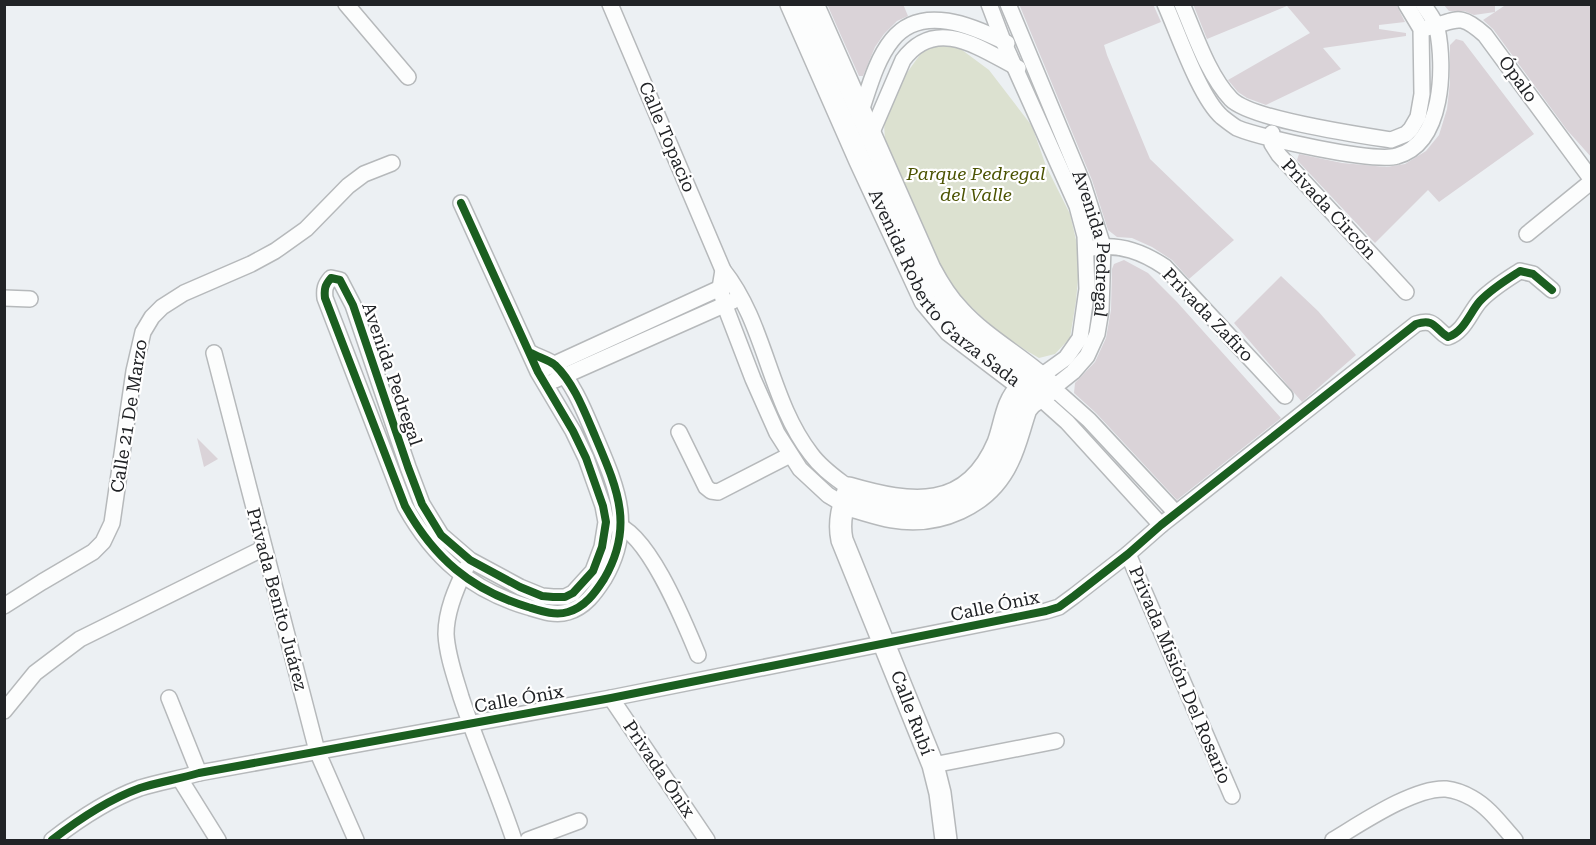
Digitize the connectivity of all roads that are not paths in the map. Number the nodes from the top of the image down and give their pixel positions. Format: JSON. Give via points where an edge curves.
{"nodes":[{"id":1,"x":346,"y":4,"type":"edge"},
{"id":2,"x":610,"y":4,"type":"edge"},
{"id":3,"x":791,"y":4,"type":"edge"},
{"id":4,"x":813,"y":4,"type":"edge"},
{"id":5,"x":989,"y":4,"type":"edge"},
{"id":6,"x":1008,"y":4,"type":"edge"},
{"id":7,"x":1165,"y":4,"type":"edge"},
{"id":8,"x":1182,"y":4,"type":"edge"},
{"id":9,"x":1406,"y":4,"type":"edge"},
{"id":10,"x":1423,"y":4,"type":"edge"},
{"id":11,"x":1429,"y":27,"type":"junction"},
{"id":12,"x":1003,"y":40,"type":"junction"},
{"id":13,"x":1029,"y":54,"type":"junction"},
{"id":14,"x":1016,"y":67,"type":"junction"},
{"id":15,"x":408,"y":77,"type":"dead end"},
{"id":16,"x":1040,"y":80,"type":"junction"},
{"id":17,"x":861,"y":112,"type":"junction"},
{"id":18,"x":1273,"y":118,"type":"junction"},
{"id":19,"x":860,"y":138,"type":"junction"},
{"id":20,"x":1271,"y":139,"type":"junction"},
{"id":21,"x":392,"y":163,"type":"dead end"},
{"id":22,"x":1592,"y":181,"type":"edge"},
{"id":23,"x":461,"y":203,"type":"dead end"},
{"id":24,"x":1527,"y":234,"type":"dead end"},
{"id":25,"x":1095,"y":248,"type":"junction"},
{"id":26,"x":726,"y":285,"type":"junction"},
{"id":27,"x":1552,"y":290,"type":"dead end"},
{"id":28,"x":1406,"y":292,"type":"dead end"},
{"id":29,"x":742,"y":297,"type":"junction"},
{"id":30,"x":4,"y":298,"type":"edge"},
{"id":31,"x":30,"y":299,"type":"dead end"},
{"id":32,"x":725,"y":306,"type":"junction"},
{"id":33,"x":214,"y":353,"type":"dead end"},
{"id":34,"x":531,"y":353,"type":"junction"},
{"id":35,"x":554,"y":364,"type":"junction"},
{"id":36,"x":564,"y":376,"type":"junction"},
{"id":37,"x":542,"y":378,"type":"junction"},
{"id":38,"x":1039,"y":387,"type":"junction"},
{"id":39,"x":1285,"y":396,"type":"dead end"},
{"id":40,"x":679,"y":432,"type":"dead end"},
{"id":41,"x":790,"y":455,"type":"junction"},
{"id":42,"x":846,"y":496,"type":"junction"},
{"id":43,"x":1176,"y":513,"type":"junction"},
{"id":44,"x":606,"y":522,"type":"junction"},
{"id":45,"x":622,"y":525,"type":"junction"},
{"id":46,"x":1161,"y":525,"type":"junction"},
{"id":47,"x":264,"y":548,"type":"junction"},
{"id":48,"x":1128,"y":554,"type":"junction"},
{"id":49,"x":470,"y":560,"type":"junction"},
{"id":50,"x":462,"y":575,"type":"junction"},
{"id":51,"x":4,"y":606,"type":"edge"},
{"id":52,"x":885,"y":643,"type":"junction"},
{"id":53,"x":698,"y":655,"type":"dead end"},
{"id":54,"x":611,"y":698,"type":"junction"},
{"id":55,"x":169,"y":699,"type":"dead end"},
{"id":56,"x":4,"y":711,"type":"edge"},
{"id":57,"x":470,"y":723,"type":"junction"},
{"id":58,"x":1056,"y":741,"type":"dead end"},
{"id":59,"x":317,"y":751,"type":"junction"},
{"id":60,"x":933,"y":765,"type":"junction"},
{"id":61,"x":199,"y":773,"type":"junction"},
{"id":62,"x":180,"y":779,"type":"junction"},
{"id":63,"x":1232,"y":796,"type":"dead end"},
{"id":64,"x":579,"y":821,"type":"dead end"},
{"id":65,"x":52,"y":840,"type":"edge"},
{"id":66,"x":218,"y":840,"type":"edge"},
{"id":67,"x":356,"y":840,"type":"edge"},
{"id":68,"x":514,"y":840,"type":"edge"},
{"id":69,"x":528,"y":840,"type":"edge"},
{"id":70,"x":707,"y":840,"type":"edge"},
{"id":71,"x":946,"y":840,"type":"edge"},
{"id":72,"x":1333,"y":840,"type":"edge"},
{"id":73,"x":1515,"y":840,"type":"edge"}],
"edges":[{"from":1,"to":15,"type":"street"},
{"from":2,"to":26,"type":"street","name":"Calle Topacio"},
{"from":3,"to":19,"type":"street","name":"Avenida Roberto Garza Sada"},
{"from":4,"to":17,"type":"street","name":"Avenida Roberto Garza Sada"},
{"from":5,"to":12,"type":"street","name":"Avenida Pedregal"},
{"from":6,"to":13,"type":"street","name":"Avenida Pedregal"},
{"from":7,"to":20,"type":"street","via":[[1204,92],[1217,112],[1237,128]]},
{"from":8,"to":18,"type":"street","via":[[1206,58],[1231,100]]},
{"from":9,"to":11,"type":"street"},
{"from":10,"to":11,"type":"street"},
{"from":11,"to":18,"type":"street","via":[[1418,117],[1406,134],[1390,140]]},
{"from":11,"to":20,"type":"street","via":[[1439,84],[1436,106],[1428,132],[1409,151],[1396,157],[1372,157]]},
{"from":11,"to":22,"type":"street","name":"Ópalo","via":[[1465,20],[1485,35]]},
{"from":12,"to":13,"type":"street"},
{"from":12,"to":14,"type":"street","name":"Avenida Pedregal"},
{"from":12,"to":17,"type":"street","via":[[945,20],[909,25],[891,41],[880,60]]},
{"from":13,"to":16,"type":"street","name":"Avenida Pedregal"},
{"from":14,"to":16,"type":"street"},
{"from":14,"to":19,"type":"street","via":[[954,38],[915,46],[903,60]]},
{"from":14,"to":25,"type":"street","name":"Avenida Pedregal"},
{"from":16,"to":25,"type":"street","name":"Avenida Pedregal","via":[[1092,206]]},
{"from":17,"to":19,"type":"street","name":"Avenida Roberto Garza Sada"},
{"from":18,"to":20,"type":"street","name":"Privada Circón"},
{"from":19,"to":38,"type":"street","name":"Avenida Roberto Garza Sada","via":[[941,290]]},
{"from":19,"to":38,"type":"street","name":"Avenida Roberto Garza Sada","via":[[860,161],[925,302],[950,331]]},
{"from":20,"to":28,"type":"street","name":"Privada Circón","via":[[1279,155]]},
{"from":21,"to":51,"type":"street","name":"Calle 21 De Marzo","via":[[364,174],[348,186],[306,229],[275,251],[184,293],[152,317],[143,332],[134,371],[109,532],[93,552]]},
{"from":22,"to":24,"type":"street"},
{"from":23,"to":34,"type":"street","name":"Avenida Pedregal"},
{"from":25,"to":38,"type":"street","name":"Avenida Pedregal","via":[[1101,310],[1097,334],[1087,356],[1073,372]]},
{"from":25,"to":39,"type":"street","name":"Privada Zafiro","via":[[1134,250],[1165,267]]},
{"from":26,"to":29,"type":"street","name":"Avenida Pedregal"},
{"from":26,"to":32,"type":"street","name":"Avenida Pedregal"},
{"from":26,"to":35,"type":"street"},
{"from":27,"to":43,"type":"street","name":"Calle Ónix","via":[[1533,274],[1520,271],[1480,301],[1453,336],[1448,337],[1425,321],[1416,324]]},
{"from":29,"to":32,"type":"street"},
{"from":29,"to":42,"type":"street","name":"Avenida Pedregal","via":[[796,431]]},
{"from":30,"to":31,"type":"street"},
{"from":32,"to":36,"type":"street"},
{"from":32,"to":41,"type":"street","name":"Avenida Pedregal","via":[[753,379]]},
{"from":33,"to":47,"type":"street","name":"Privada Benito Juárez"},
{"from":34,"to":35,"type":"street","name":"Avenida Pedregal"},
{"from":34,"to":37,"type":"street","name":"Avenida Pedregal"},
{"from":35,"to":36,"type":"street","name":"Avenida Pedregal"},
{"from":35,"to":37,"type":"street"},
{"from":36,"to":37,"type":"street"},
{"from":36,"to":45,"type":"street","name":"Avenida Pedregal","via":[[612,480]]},
{"from":37,"to":44,"type":"street","name":"Avenida Pedregal","via":[[586,458]]},
{"from":38,"to":42,"type":"street","name":"Avenida Pedregal","via":[[1026,409],[1002,471],[968,505],[939,516],[913,519],[875,513]]},
{"from":38,"to":43,"type":"street","name":"Avenida Roberto Garza Sada","via":[[1089,420]]},
{"from":38,"to":46,"type":"street","name":"Avenida Roberto Garza Sada"},
{"from":40,"to":41,"type":"street","via":[[711,491],[718,492]]},
{"from":41,"to":42,"type":"street","name":"Avenida Pedregal","via":[[828,495]]},
{"from":42,"to":52,"type":"street","name":"Calle Rubí","via":[[839,528],[842,540]]},
{"from":43,"to":46,"type":"street","name":"Calle Ónix"},
{"from":44,"to":45,"type":"street"},
{"from":44,"to":49,"type":"street","name":"Avenida Pedregal","via":[[593,571],[565,597],[542,596]]},
{"from":45,"to":50,"type":"street","name":"Avenida Pedregal","via":[[615,554],[598,589],[584,604],[567,613],[553,614],[521,605]]},
{"from":45,"to":53,"type":"street","via":[[664,580]]},
{"from":46,"to":48,"type":"street","name":"Calle Ónix"},
{"from":47,"to":56,"type":"street","via":[[80,639],[35,672]]},
{"from":47,"to":59,"type":"street","name":"Privada Benito Juárez"},
{"from":48,"to":52,"type":"street","name":"Calle Ónix","via":[[1059,607]]},
{"from":48,"to":63,"type":"street","name":"Privada Misión Del Rosario"},
{"from":49,"to":50,"type":"street"},
{"from":49,"to":50,"type":"street","name":"Avenida Pedregal","via":[[441,534],[422,504],[353,305],[343,283],[331,278],[325,286],[326,298],[405,506],[435,550]]},
{"from":50,"to":57,"type":"street","via":[[450,606],[446,634]]},
{"from":52,"to":54,"type":"street","name":"Calle Ónix"},
{"from":52,"to":60,"type":"street","name":"Calle Rubí"},
{"from":54,"to":57,"type":"street","name":"Calle Ónix"},
{"from":54,"to":70,"type":"street","name":"Privada Ónix"},
{"from":55,"to":61,"type":"street"},
{"from":57,"to":59,"type":"street","name":"Calle Ónix"},
{"from":57,"to":68,"type":"street"},
{"from":58,"to":60,"type":"street"},
{"from":59,"to":61,"type":"street","name":"Calle Ónix"},
{"from":59,"to":67,"type":"street","name":"Privada Benito Juárez"},
{"from":60,"to":71,"type":"street","name":"Calle Rubí"},
{"from":61,"to":62,"type":"street","name":"Calle Ónix"},
{"from":62,"to":65,"type":"street","name":"Calle Ónix","via":[[115,798]]},
{"from":62,"to":66,"type":"street"},
{"from":64,"to":69,"type":"street"},
{"from":72,"to":73,"type":"street","via":[[1388,808],[1424,793],[1446,789],[1472,798]]}]}
